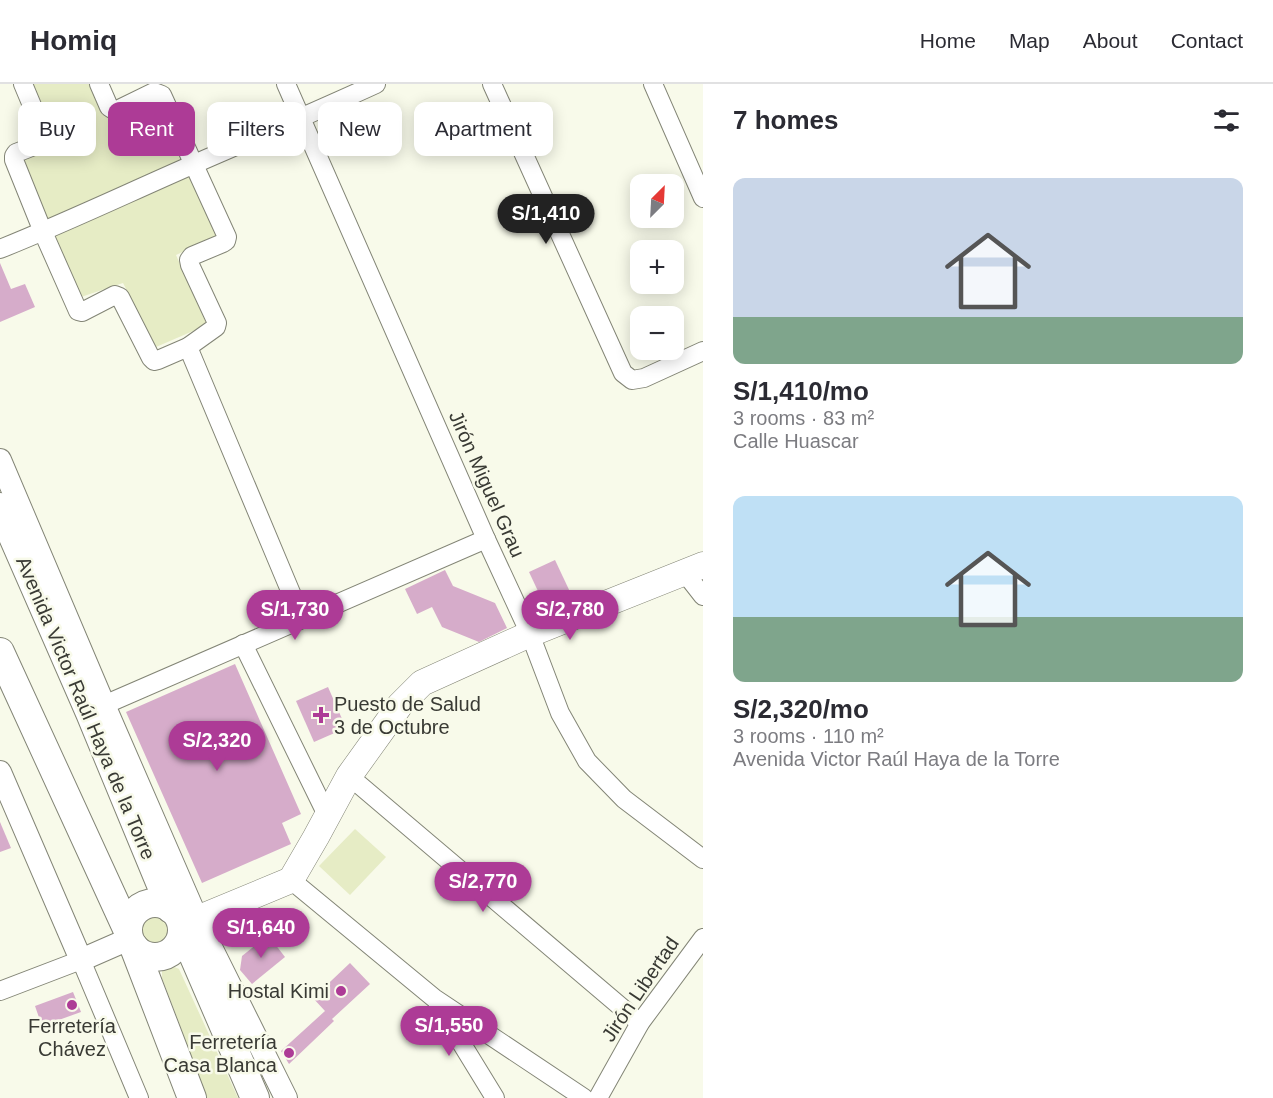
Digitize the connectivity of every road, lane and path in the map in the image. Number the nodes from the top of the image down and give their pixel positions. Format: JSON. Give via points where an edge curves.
{"nodes":[{"id":1,"x":23,"y":84,"type":"edge"},
{"id":2,"x":99,"y":84,"type":"edge"},
{"id":3,"x":286,"y":84,"type":"edge"},
{"id":4,"x":376,"y":84,"type":"edge"},
{"id":5,"x":492,"y":84,"type":"edge"},
{"id":6,"x":653,"y":84,"type":"edge"},
{"id":7,"x":294,"y":102,"type":"edge"},
{"id":8,"x":306,"y":116,"type":"edge"},
{"id":9,"x":306,"y":129,"type":"edge"},
{"id":10,"x":212,"y":156,"type":"edge"},
{"id":11,"x":193,"y":164,"type":"junction"},
{"id":12,"x":703,"y":198,"type":"edge"},
{"id":13,"x":43,"y":232,"type":"junction"},
{"id":14,"x":0,"y":249,"type":"edge"},
{"id":15,"x":188,"y":347,"type":"junction"},
{"id":16,"x":703,"y":351,"type":"edge"},
{"id":17,"x":0,"y":460,"type":"edge"},
{"id":18,"x":0,"y":507,"type":"edge"},
{"id":19,"x":486,"y":539,"type":"junction"},
{"id":20,"x":694,"y":569,"type":"edge"},
{"id":21,"x":703,"y":596,"type":"edge"},
{"id":22,"x":302,"y":619,"type":"junction"},
{"id":23,"x":530,"y":634,"type":"junction"},
{"id":24,"x":243,"y":644,"type":"junction"},
{"id":25,"x":0,"y":654,"type":"edge"},
{"id":26,"x":97,"y":709,"type":"junction"},
{"id":27,"x":0,"y":772,"type":"edge"},
{"id":28,"x":349,"y":776,"type":"junction"},
{"id":29,"x":327,"y":815,"type":"junction"},
{"id":30,"x":703,"y":859,"type":"edge"},
{"id":31,"x":291,"y":880,"type":"junction"},
{"id":32,"x":183,"y":919,"type":"junction"},
{"id":33,"x":703,"y":938,"type":"edge"},
{"id":34,"x":131,"y":939,"type":"junction"},
{"id":35,"x":81,"y":960,"type":"junction"},
{"id":36,"x":0,"y":991,"type":"edge"},
{"id":37,"x":434,"y":998,"type":"junction"},
{"id":38,"x":640,"y":1023,"type":"junction"},
{"id":39,"x":139,"y":1098,"type":"edge"},
{"id":40,"x":192,"y":1098,"type":"edge"},
{"id":41,"x":255,"y":1098,"type":"edge"},
{"id":42,"x":286,"y":1098,"type":"edge"},
{"id":43,"x":495,"y":1098,"type":"edge"},
{"id":44,"x":584,"y":1098,"type":"edge"},
{"id":45,"x":598,"y":1098,"type":"edge"}],
"edges":[{"from":1,"to":13,"type":"street","via":[[46,139],[15,153],[14,160]]},
{"from":2,"to":11,"type":"street","via":[[112,110],[154,92],[162,95]]},
{"from":3,"to":7,"type":"street","name":"Jirón Miguel Grau"},
{"from":4,"to":8,"type":"street"},
{"from":5,"to":16,"type":"street","via":[[623,373],[632,380],[644,378]]},
{"from":6,"to":12,"type":"street"},
{"from":9,"to":19,"type":"street","name":"Jirón Miguel Grau"},
{"from":10,"to":11,"type":"street"},
{"from":11,"to":13,"type":"street"},
{"from":11,"to":15,"type":"street","via":[[227,237],[223,243],[189,260],[217,323]]},
{"from":13,"to":14,"type":"street"},
{"from":13,"to":15,"type":"street","via":[[78,311],[116,295],[154,361]]},
{"from":15,"to":22,"type":"street"},
{"from":17,"to":26,"type":"street"},
{"from":18,"to":26,"type":"main road","name":"Avenida Victor Raúl Haya de la Torre"},
{"from":19,"to":22,"type":"street"},
{"from":19,"to":23,"type":"street","name":"Jirón Miguel Grau"},
{"from":20,"to":21,"type":"street"},
{"from":20,"to":23,"type":"main road"},
{"from":22,"to":24,"type":"street"},
{"from":23,"to":28,"type":"main road","via":[[422,683],[400,705]]},
{"from":23,"to":30,"type":"street","name":"Jirón Miguel Grau","via":[[560,713],[587,761],[624,799]]},
{"from":24,"to":26,"type":"street"},
{"from":24,"to":29,"type":"street"},
{"from":25,"to":34,"type":"main road"},
{"from":26,"to":32,"type":"main road","name":"Avenida Victor Raúl Haya de la Torre"},
{"from":27,"to":35,"type":"street"},
{"from":28,"to":29,"type":"main road"},
{"from":28,"to":38,"type":"street"},
{"from":29,"to":31,"type":"main road"},
{"from":31,"to":32,"type":"main road"},
{"from":31,"to":37,"type":"street"},
{"from":32,"to":34,"type":"main road","via":[[164,905],[147,905],[129,922]]},
{"from":32,"to":34,"type":"main road","via":[[181,939],[170,954],[141,954]]},
{"from":32,"to":41,"type":"main road","name":"Avenida Victor Raúl Haya de la Torre"},
{"from":32,"to":42,"type":"street"},
{"from":33,"to":38,"type":"street","name":"Jirón Libertad"},
{"from":34,"to":35,"type":"street"},
{"from":34,"to":40,"type":"main road"},
{"from":35,"to":36,"type":"street"},
{"from":35,"to":39,"type":"street"},
{"from":37,"to":43,"type":"street"},
{"from":37,"to":44,"type":"street"},
{"from":38,"to":45,"type":"street","name":"Jirón Libertad"}]}
